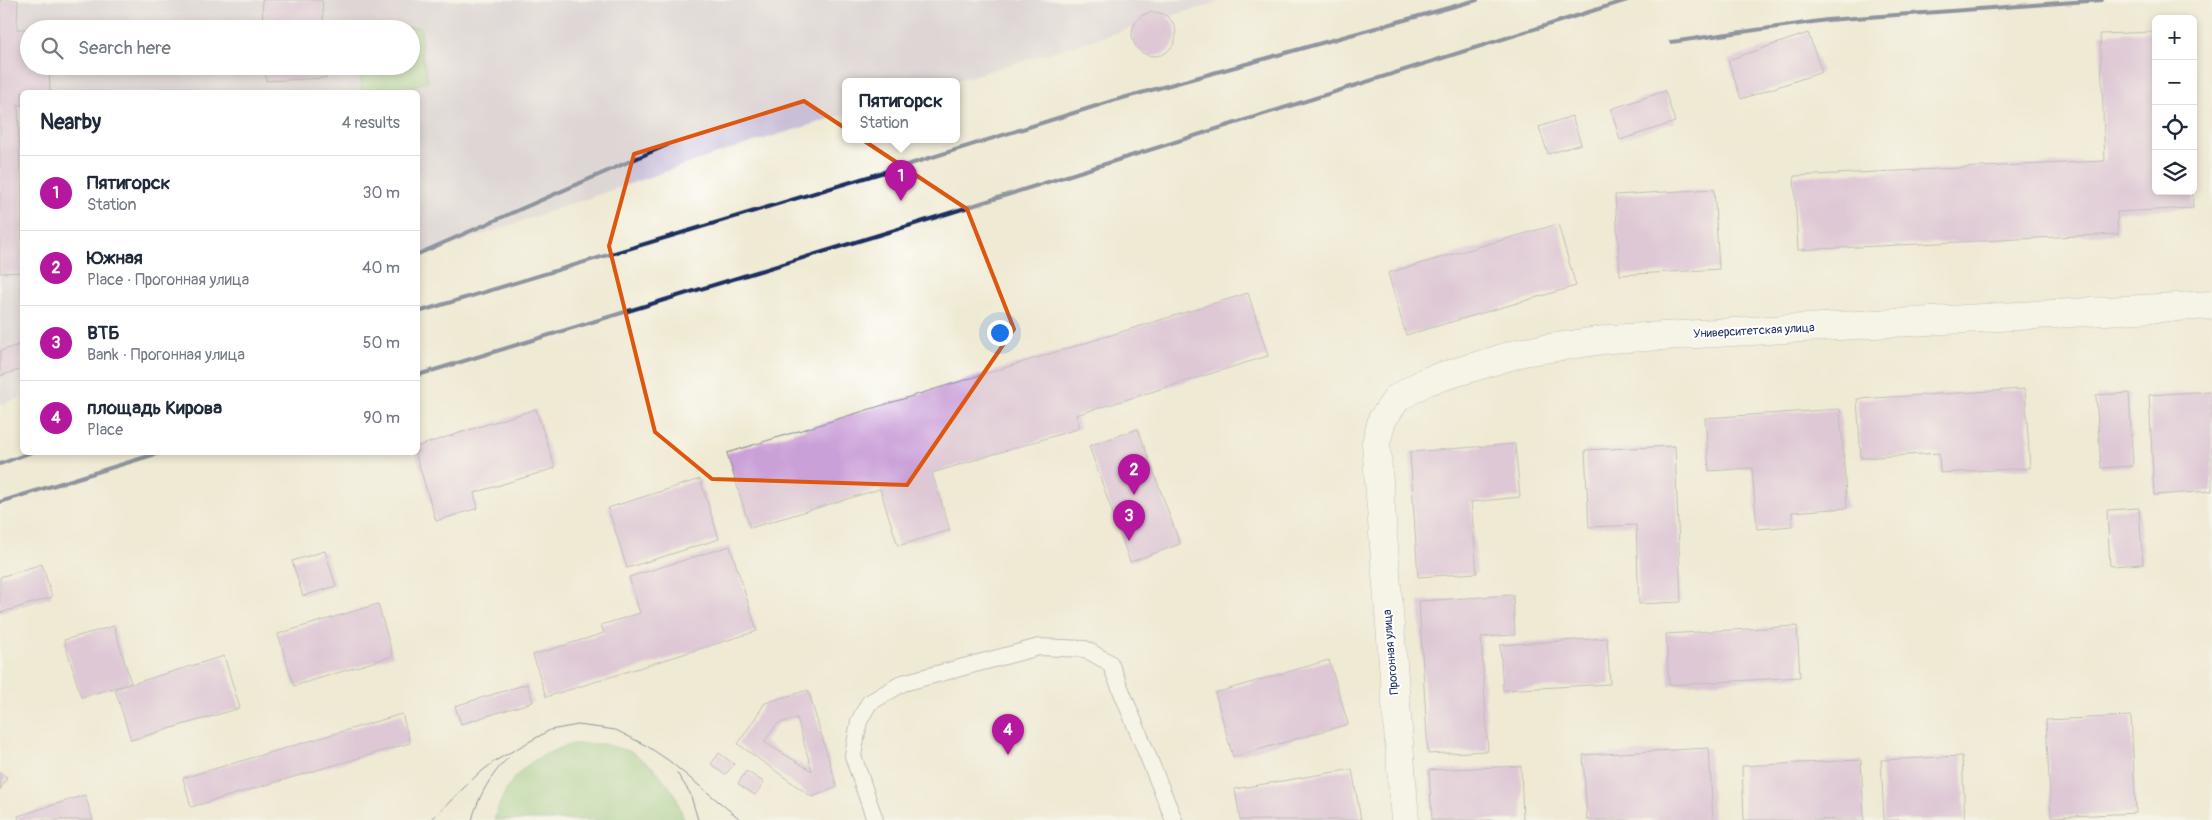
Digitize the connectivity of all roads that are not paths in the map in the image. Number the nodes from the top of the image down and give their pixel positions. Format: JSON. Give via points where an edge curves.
{"nodes":[{"id":1,"x":2212,"y":305,"type":"edge"},
{"id":2,"x":1377,"y":484,"type":"joint"},
{"id":3,"x":875,"y":820,"type":"edge"},
{"id":4,"x":1174,"y":820,"type":"edge"},
{"id":5,"x":1405,"y":820,"type":"edge"}],
"edges":[{"from":1,"to":2,"type":"street","name":"Университетская улица","via":[[1610,339],[1523,352],[1427,382],[1397,398],[1382,420],[1376,443]]},
{"from":2,"to":5,"type":"street","name":"Прогонная улица"},
{"from":3,"to":4,"type":"lane","via":[[853,756],[859,721],[869,703],[903,682],[1039,647],[1085,649],[1110,663]]}]}
